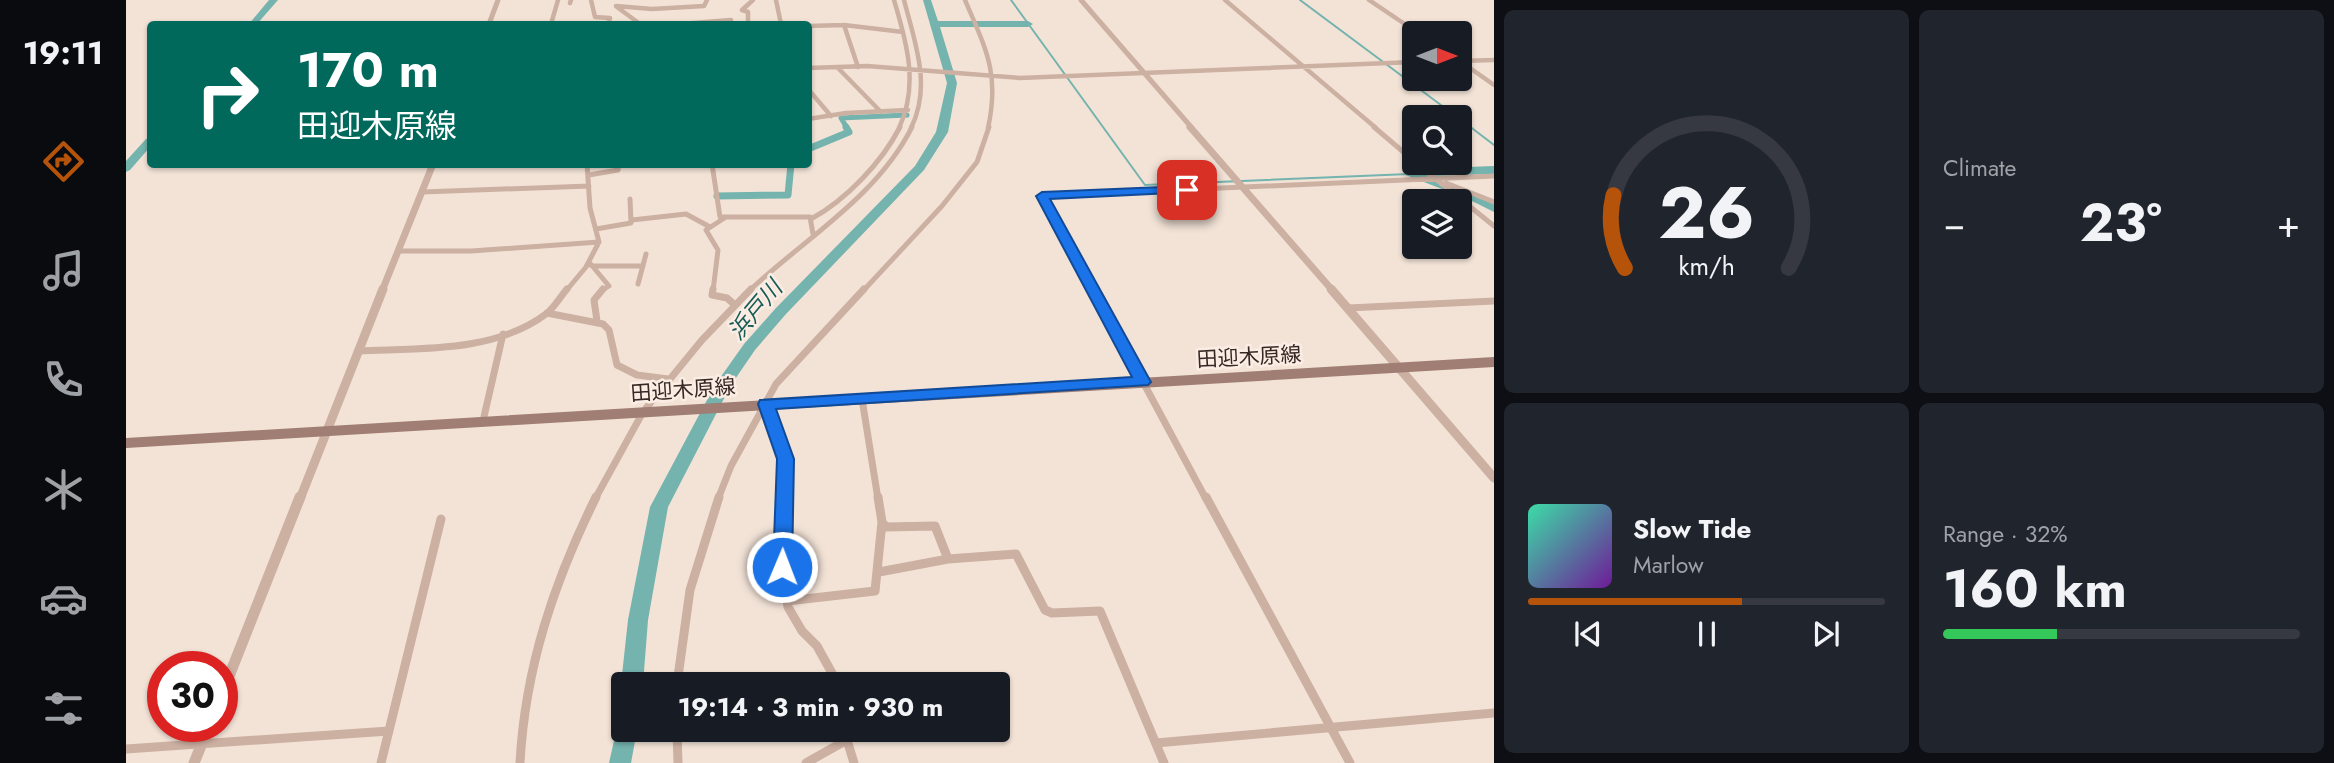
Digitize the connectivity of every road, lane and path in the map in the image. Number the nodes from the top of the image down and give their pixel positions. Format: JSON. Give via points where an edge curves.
{"nodes":[{"id":1,"x":498,"y":0,"type":"edge"},
{"id":2,"x":558,"y":0,"type":"edge"},
{"id":3,"x":591,"y":0,"type":"edge"},
{"id":4,"x":617,"y":0,"type":"edge"},
{"id":5,"x":708,"y":0,"type":"edge"},
{"id":6,"x":753,"y":0,"type":"edge"},
{"id":7,"x":776,"y":0,"type":"edge"},
{"id":8,"x":894,"y":0,"type":"edge"},
{"id":9,"x":904,"y":0,"type":"edge"},
{"id":10,"x":965,"y":0,"type":"edge"},
{"id":11,"x":1081,"y":0,"type":"edge"},
{"id":12,"x":1225,"y":0,"type":"edge"},
{"id":13,"x":1369,"y":0,"type":"edge"},
{"id":14,"x":616,"y":6,"type":"junction"},
{"id":15,"x":731,"y":20,"type":"dead end"},
{"id":16,"x":490,"y":21,"type":"edge"},
{"id":17,"x":552,"y":21,"type":"edge"},
{"id":18,"x":609,"y":21,"type":"edge"},
{"id":19,"x":636,"y":21,"type":"edge"},
{"id":20,"x":694,"y":21,"type":"edge"},
{"id":21,"x":748,"y":21,"type":"edge"},
{"id":22,"x":780,"y":21,"type":"edge"},
{"id":23,"x":1402,"y":22,"type":"edge"},
{"id":24,"x":844,"y":24,"type":"junction"},
{"id":25,"x":812,"y":26,"type":"edge"},
{"id":26,"x":903,"y":32,"type":"junction"},
{"id":27,"x":1494,"y":60,"type":"edge"},
{"id":28,"x":1472,"y":61,"type":"edge"},
{"id":29,"x":1402,"y":62,"type":"edge"},
{"id":30,"x":1301,"y":66,"type":"junction"},
{"id":31,"x":858,"y":67,"type":"junction"},
{"id":32,"x":812,"y":68,"type":"edge"},
{"id":33,"x":838,"y":68,"type":"junction"},
{"id":34,"x":1472,"y":69,"type":"edge"},
{"id":35,"x":909,"y":71,"type":"junction"},
{"id":36,"x":921,"y":72,"type":"junction"},
{"id":37,"x":1144,"y":73,"type":"junction"},
{"id":38,"x":994,"y":78,"type":"junction"},
{"id":39,"x":1494,"y":85,"type":"edge"},
{"id":40,"x":812,"y":94,"type":"edge"},
{"id":41,"x":908,"y":110,"type":"junction"},
{"id":42,"x":881,"y":112,"type":"junction"},
{"id":43,"x":831,"y":116,"type":"junction"},
{"id":44,"x":812,"y":119,"type":"edge"},
{"id":45,"x":1402,"y":151,"type":"edge"},
{"id":46,"x":431,"y":168,"type":"edge"},
{"id":47,"x":588,"y":168,"type":"edge"},
{"id":48,"x":618,"y":168,"type":"edge"},
{"id":49,"x":713,"y":168,"type":"edge"},
{"id":50,"x":589,"y":175,"type":"junction"},
{"id":51,"x":1432,"y":175,"type":"edge"},
{"id":52,"x":1494,"y":176,"type":"edge"},
{"id":53,"x":1437,"y":179,"type":"junction"},
{"id":54,"x":589,"y":186,"type":"junction"},
{"id":55,"x":1241,"y":186,"type":"junction"},
{"id":56,"x":422,"y":192,"type":"junction"},
{"id":57,"x":629,"y":199,"type":"dead end"},
{"id":58,"x":1494,"y":202,"type":"edge"},
{"id":59,"x":726,"y":217,"type":"junction"},
{"id":60,"x":811,"y":219,"type":"junction"},
{"id":61,"x":632,"y":220,"type":"junction"},
{"id":62,"x":1494,"y":226,"type":"edge"},
{"id":63,"x":710,"y":228,"type":"junction"},
{"id":64,"x":596,"y":229,"type":"junction"},
{"id":65,"x":813,"y":234,"type":"junction"},
{"id":66,"x":599,"y":242,"type":"junction"},
{"id":67,"x":398,"y":251,"type":"junction"},
{"id":68,"x":646,"y":254,"type":"dead end"},
{"id":69,"x":591,"y":264,"type":"junction"},
{"id":70,"x":643,"y":266,"type":"junction"},
{"id":71,"x":638,"y":284,"type":"dead end"},
{"id":72,"x":1494,"y":301,"type":"edge"},
{"id":73,"x":735,"y":305,"type":"junction"},
{"id":74,"x":1348,"y":308,"type":"junction"},
{"id":75,"x":547,"y":313,"type":"junction"},
{"id":76,"x":597,"y":321,"type":"junction"},
{"id":77,"x":503,"y":334,"type":"junction"},
{"id":78,"x":358,"y":351,"type":"junction"},
{"id":79,"x":1494,"y":362,"type":"edge"},
{"id":80,"x":1399,"y":368,"type":"junction"},
{"id":81,"x":668,"y":379,"type":"junction"},
{"id":82,"x":1143,"y":382,"type":"junction"},
{"id":83,"x":862,"y":399,"type":"junction"},
{"id":84,"x":766,"y":404,"type":"junction"},
{"id":85,"x":643,"y":412,"type":"junction"},
{"id":86,"x":483,"y":421,"type":"junction"},
{"id":87,"x":327,"y":429,"type":"junction"},
{"id":88,"x":126,"y":443,"type":"edge"},
{"id":89,"x":1494,"y":478,"type":"edge"},
{"id":90,"x":441,"y":519,"type":"dead end"},
{"id":91,"x":882,"y":522,"type":"junction"},
{"id":92,"x":948,"y":559,"type":"junction"},
{"id":93,"x":879,"y":572,"type":"junction"},
{"id":94,"x":787,"y":601,"type":"junction"},
{"id":95,"x":238,"y":654,"type":"edge"},
{"id":96,"x":679,"y":672,"type":"edge"},
{"id":97,"x":831,"y":672,"type":"edge"},
{"id":98,"x":1494,"y":713,"type":"edge"},
{"id":99,"x":1332,"y":730,"type":"junction"},
{"id":100,"x":389,"y":731,"type":"junction"},
{"id":101,"x":238,"y":740,"type":"edge"},
{"id":102,"x":202,"y":742,"type":"joint"},
{"id":103,"x":677,"y":742,"type":"edge"},
{"id":104,"x":836,"y":742,"type":"edge"},
{"id":105,"x":847,"y":742,"type":"edge"},
{"id":106,"x":1156,"y":743,"type":"junction"},
{"id":107,"x":126,"y":749,"type":"edge"},
{"id":108,"x":194,"y":763,"type":"edge"},
{"id":109,"x":381,"y":763,"type":"edge"},
{"id":110,"x":520,"y":763,"type":"edge"},
{"id":111,"x":678,"y":763,"type":"edge"},
{"id":112,"x":806,"y":763,"type":"edge"},
{"id":113,"x":854,"y":763,"type":"edge"},
{"id":114,"x":1164,"y":763,"type":"edge"},
{"id":115,"x":1350,"y":763,"type":"edge"}],
"edges":[{"from":1,"to":16,"type":"street"},
{"from":2,"to":17,"type":"street"},
{"from":3,"to":18,"type":"street","via":[[595,17]]},
{"from":4,"to":14,"type":"street"},
{"from":5,"to":14,"type":"street","via":[[704,6],[691,8]]},
{"from":6,"to":21,"type":"street","via":[[742,10],[748,12]]},
{"from":7,"to":22,"type":"street"},
{"from":8,"to":26,"type":"street"},
{"from":9,"to":36,"type":"street"},
{"from":10,"to":38,"type":"street"},
{"from":11,"to":37,"type":"street"},
{"from":12,"to":30,"type":"street"},
{"from":13,"to":23,"type":"street"},
{"from":14,"to":19,"type":"street"},
{"from":15,"to":20,"type":"street"},
{"from":24,"to":25,"type":"street"},
{"from":24,"to":26,"type":"street"},
{"from":24,"to":31,"type":"street"},
{"from":26,"to":35,"type":"street"},
{"from":27,"to":28,"type":"street"},
{"from":29,"to":30,"type":"street"},
{"from":30,"to":37,"type":"street"},
{"from":30,"to":45,"type":"street"},
{"from":31,"to":33,"type":"street"},
{"from":31,"to":35,"type":"street"},
{"from":32,"to":33,"type":"street"},
{"from":33,"to":42,"type":"street"},
{"from":34,"to":39,"type":"street"},
{"from":35,"to":36,"type":"street"},
{"from":35,"to":41,"type":"street"},
{"from":36,"to":38,"type":"street"},
{"from":36,"to":65,"type":"street","via":[[924,94],[917,117],[895,156]]},
{"from":37,"to":38,"type":"street"},
{"from":37,"to":55,"type":"street"},
{"from":38,"to":84,"type":"street","via":[[987,133],[977,162],[960,186],[799,357]]},
{"from":40,"to":43,"type":"street"},
{"from":41,"to":42,"type":"street"},
{"from":41,"to":60,"type":"street","via":[[880,158]]},
{"from":42,"to":43,"type":"street"},
{"from":43,"to":44,"type":"street"},
{"from":46,"to":56,"type":"street"},
{"from":47,"to":50,"type":"street"},
{"from":48,"to":50,"type":"street"},
{"from":49,"to":59,"type":"street","via":[[720,217]]},
{"from":50,"to":54,"type":"street"},
{"from":51,"to":53,"type":"street"},
{"from":52,"to":53,"type":"street"},
{"from":53,"to":55,"type":"street"},
{"from":53,"to":58,"type":"street"},
{"from":53,"to":62,"type":"street"},
{"from":54,"to":56,"type":"street"},
{"from":54,"to":64,"type":"street"},
{"from":55,"to":74,"type":"street"},
{"from":55,"to":82,"type":"street","via":[[1042,196]]},
{"from":56,"to":67,"type":"street"},
{"from":57,"to":61,"type":"street"},
{"from":59,"to":60,"type":"street"},
{"from":59,"to":63,"type":"street"},
{"from":60,"to":65,"type":"street"},
{"from":61,"to":63,"type":"street","via":[[686,214]]},
{"from":61,"to":64,"type":"street"},
{"from":63,"to":73,"type":"street","via":[[706,230],[718,250],[712,296],[727,298]]},
{"from":64,"to":66,"type":"street"},
{"from":65,"to":73,"type":"street"},
{"from":66,"to":67,"type":"street"},
{"from":66,"to":69,"type":"street"},
{"from":67,"to":78,"type":"street"},
{"from":68,"to":70,"type":"street"},
{"from":69,"to":70,"type":"street"},
{"from":69,"to":75,"type":"street"},
{"from":69,"to":76,"type":"street","via":[[609,286],[593,296]]},
{"from":70,"to":71,"type":"street"},
{"from":72,"to":74,"type":"street"},
{"from":73,"to":81,"type":"street"},
{"from":74,"to":80,"type":"street"},
{"from":75,"to":76,"type":"street"},
{"from":75,"to":77,"type":"street"},
{"from":76,"to":81,"type":"street","via":[[609,330],[617,365],[637,375]]},
{"from":77,"to":78,"type":"street","via":[[465,345]]},
{"from":77,"to":86,"type":"street"},
{"from":78,"to":87,"type":"street"},
{"from":79,"to":80,"type":"main road","name":"田迎木原線"},
{"from":80,"to":82,"type":"main road","name":"田迎木原線"},
{"from":80,"to":89,"type":"street"},
{"from":81,"to":85,"type":"street"},
{"from":82,"to":83,"type":"main road","name":"田迎木原線"},
{"from":82,"to":99,"type":"street"},
{"from":83,"to":84,"type":"main road","name":"田迎木原線"},
{"from":83,"to":91,"type":"street"},
{"from":84,"to":85,"type":"main road","name":"田迎木原線"},
{"from":84,"to":94,"type":"street","via":[[785,459],[782,567]]},
{"from":84,"to":96,"type":"street","via":[[731,466],[709,526],[691,590]]},
{"from":85,"to":86,"type":"main road","name":"田迎木原線"},
{"from":85,"to":110,"type":"street","via":[[584,520],[555,593],[525,701]]},
{"from":86,"to":87,"type":"main road","name":"田迎木原線"},
{"from":87,"to":88,"type":"main road","name":"田迎木原線"},
{"from":87,"to":95,"type":"street"},
{"from":90,"to":100,"type":"street"},
{"from":91,"to":92,"type":"street","via":[[886,527],[935,526]]},
{"from":91,"to":93,"type":"street"},
{"from":92,"to":93,"type":"street"},
{"from":92,"to":106,"type":"street","via":[[1016,554],[1045,610],[1100,611]]},
{"from":93,"to":94,"type":"street","via":[[876,591]]},
{"from":94,"to":97,"type":"street","via":[[794,619]]},
{"from":98,"to":99,"type":"street"},
{"from":99,"to":106,"type":"street"},
{"from":99,"to":115,"type":"street"},
{"from":100,"to":101,"type":"street"},
{"from":100,"to":109,"type":"street"},
{"from":102,"to":107,"type":"street"},
{"from":102,"to":108,"type":"street"},
{"from":103,"to":111,"type":"street"},
{"from":104,"to":112,"type":"street"},
{"from":105,"to":113,"type":"street"},
{"from":106,"to":114,"type":"street"}]}
